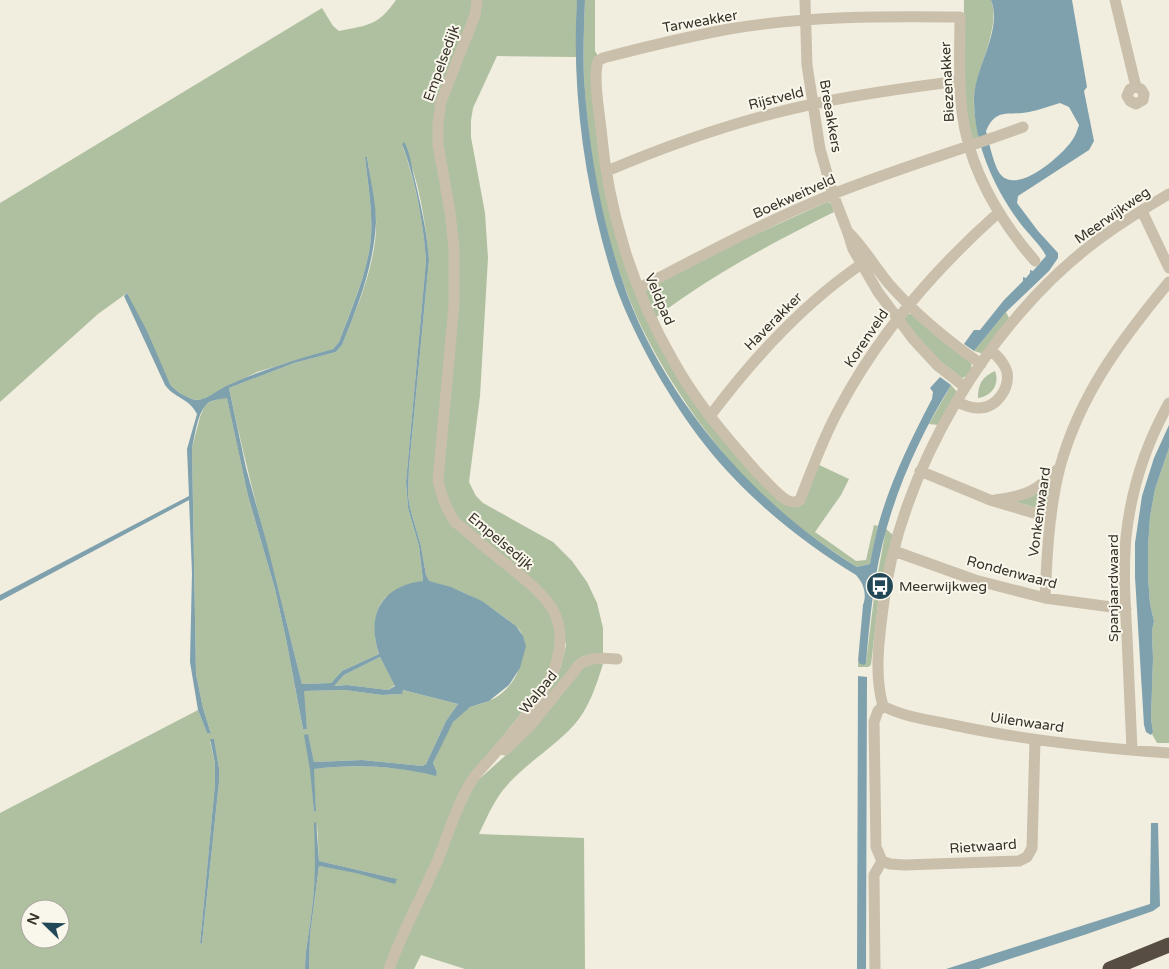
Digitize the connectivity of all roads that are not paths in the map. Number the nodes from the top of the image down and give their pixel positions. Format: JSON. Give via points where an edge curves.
{"nodes":[{"id":1,"x":477,"y":0,"type":"edge"},
{"id":2,"x":805,"y":0,"type":"edge"},
{"id":3,"x":1115,"y":0,"type":"edge"},
{"id":4,"x":960,"y":17,"type":"joint"},
{"id":5,"x":805,"y":21,"type":"junction"},
{"id":6,"x":598,"y":61,"type":"joint"},
{"id":7,"x":960,"y":81,"type":"junction"},
{"id":8,"x":1136,"y":87,"type":"dead end"},
{"id":9,"x":812,"y":104,"type":"junction"},
{"id":10,"x":1023,"y":127,"type":"dead end"},
{"id":11,"x":969,"y":146,"type":"junction"},
{"id":12,"x":607,"y":171,"type":"junction"},
{"id":13,"x":833,"y":194,"type":"junction"},
{"id":14,"x":1169,"y":194,"type":"edge"},
{"id":15,"x":1142,"y":211,"type":"junction"},
{"id":16,"x":998,"y":213,"type":"junction"},
{"id":17,"x":1035,"y":261,"type":"dead end"},
{"id":18,"x":865,"y":262,"type":"junction"},
{"id":19,"x":1169,"y":268,"type":"edge"},
{"id":20,"x":1169,"y":282,"type":"edge"},
{"id":21,"x":639,"y":288,"type":"junction"},
{"id":22,"x":908,"y":304,"type":"junction"},
{"id":23,"x":896,"y":318,"type":"junction"},
{"id":24,"x":992,"y":350,"type":"junction"},
{"id":25,"x":982,"y":364,"type":"junction"},
{"id":26,"x":965,"y":387,"type":"junction"},
{"id":27,"x":956,"y":402,"type":"junction"},
{"id":28,"x":1169,"y":403,"type":"edge"},
{"id":29,"x":710,"y":416,"type":"junction"},
{"id":30,"x":1060,"y":467,"type":"junction"},
{"id":31,"x":920,"y":472,"type":"junction"},
{"id":32,"x":990,"y":500,"type":"junction"},
{"id":33,"x":794,"y":502,"type":"joint"},
{"id":34,"x":1051,"y":518,"type":"junction"},
{"id":35,"x":894,"y":551,"type":"junction"},
{"id":36,"x":1045,"y":598,"type":"junction"},
{"id":37,"x":1126,"y":609,"type":"junction"},
{"id":38,"x":617,"y":660,"type":"dead end"},
{"id":39,"x":883,"y":706,"type":"junction"},
{"id":40,"x":1035,"y":740,"type":"junction"},
{"id":41,"x":1132,"y":750,"type":"junction"},
{"id":42,"x":1169,"y":753,"type":"edge"},
{"id":43,"x":489,"y":761,"type":"junction"},
{"id":44,"x":882,"y":861,"type":"junction"},
{"id":45,"x":1169,"y":945,"type":"edge"},
{"id":46,"x":1169,"y":954,"type":"edge"},
{"id":47,"x":389,"y":969,"type":"edge"},
{"id":48,"x":875,"y":969,"type":"edge"},
{"id":49,"x":1110,"y":969,"type":"edge"},
{"id":50,"x":1120,"y":969,"type":"edge"}],
"edges":[{"from":1,"to":43,"type":"street","name":"Empelsedijk","via":[[475,15],[441,102],[438,123],[438,144],[454,248],[454,305],[438,480],[440,494],[455,522],[542,596],[555,614],[560,639],[559,657],[551,680]]},
{"from":2,"to":5,"type":"street","name":"Breeakkers"},
{"from":3,"to":8,"type":"street"},
{"from":4,"to":5,"type":"street","name":"Tarweakker"},
{"from":4,"to":7,"type":"street","name":"Biezenakker"},
{"from":5,"to":6,"type":"street","name":"Tarweakker","via":[[730,29]]},
{"from":5,"to":9,"type":"street","name":"Breeakkers"},
{"from":6,"to":12,"type":"street","name":"Veldpad","via":[[598,96]]},
{"from":7,"to":9,"type":"street","name":"Rijstveld"},
{"from":7,"to":11,"type":"street","name":"Biezenakker"},
{"from":9,"to":12,"type":"street","name":"Rijstveld","via":[[742,122],[660,149]]},
{"from":9,"to":13,"type":"street","name":"Breeakkers"},
{"from":10,"to":11,"type":"street"},
{"from":11,"to":13,"type":"street","name":"Boekweitveld"},
{"from":11,"to":16,"type":"street","name":"Biezenakker","via":[[982,183]]},
{"from":12,"to":21,"type":"street","name":"Veldpad","via":[[626,254]]},
{"from":13,"to":18,"type":"street","name":"Breeakkers","via":[[848,233],[860,245]]},
{"from":13,"to":21,"type":"street","name":"Boekweitveld","via":[[726,243]]},
{"from":14,"to":15,"type":"street","name":"Meerwijkweg"},
{"from":15,"to":19,"type":"street"},
{"from":15,"to":24,"type":"street","name":"Meerwijkweg","via":[[1098,239],[1053,278]]},
{"from":16,"to":17,"type":"street","name":"Biezenakker"},
{"from":16,"to":22,"type":"street","name":"Korenveld","via":[[964,243]]},
{"from":18,"to":22,"type":"street","name":"Breeakkers"},
{"from":18,"to":23,"type":"street","name":"Breeakkers"},
{"from":18,"to":29,"type":"street","name":"Haverakker","via":[[814,301],[773,340]]},
{"from":20,"to":30,"type":"street","name":"Vonkenwaard","via":[[1124,339],[1093,386],[1070,435]]},
{"from":21,"to":29,"type":"street","name":"Veldpad","via":[[674,363]]},
{"from":22,"to":23,"type":"street","name":"Korenveld"},
{"from":22,"to":25,"type":"street","name":"Breeakkers","via":[[926,322]]},
{"from":23,"to":26,"type":"street","name":"Breeakkers","via":[[938,366]]},
{"from":23,"to":33,"type":"street","name":"Korenveld","via":[[838,409],[800,500]]},
{"from":24,"to":25,"type":"street","name":"Meerwijkweg"},
{"from":24,"to":27,"type":"street","via":[[1007,372],[1004,392],[986,407]]},
{"from":25,"to":26,"type":"street","name":"Meerwijkweg"},
{"from":26,"to":27,"type":"street","name":"Meerwijkweg"},
{"from":27,"to":31,"type":"street","name":"Meerwijkweg"},
{"from":28,"to":37,"type":"street","name":"Spanjaardwaard","via":[[1146,454],[1131,506],[1125,554]]},
{"from":29,"to":33,"type":"street","name":"Veldpad","via":[[760,475],[787,501]]},
{"from":30,"to":32,"type":"street","via":[[1033,492]]},
{"from":30,"to":34,"type":"street","name":"Vonkenwaard"},
{"from":31,"to":32,"type":"street"},
{"from":31,"to":35,"type":"street","name":"Meerwijkweg"},
{"from":32,"to":34,"type":"street"},
{"from":34,"to":36,"type":"street","name":"Vonkenwaard"},
{"from":35,"to":36,"type":"street","name":"Rondenwaard","via":[[975,580]]},
{"from":35,"to":39,"type":"street","name":"Meerwijkweg","via":[[885,587],[878,647]]},
{"from":36,"to":37,"type":"street","name":"Rondenwaard"},
{"from":37,"to":41,"type":"street","name":"Spanjaardwaard"},
{"from":38,"to":43,"type":"street","name":"Walpad","via":[[594,659],[580,664],[530,726],[506,750]]},
{"from":39,"to":40,"type":"street","name":"Uilenwaard","via":[[920,718]]},
{"from":39,"to":44,"type":"street","via":[[874,722],[876,847]]},
{"from":40,"to":41,"type":"street","name":"Uilenwaard"},
{"from":40,"to":44,"type":"street","name":"Rietwaard","via":[[1032,848],[1027,858],[1019,861],[905,865]]},
{"from":41,"to":42,"type":"street","name":"Uilenwaard"},
{"from":43,"to":47,"type":"street","name":"Empelsedijk","via":[[470,782],[458,806],[444,847],[399,939]]},
{"from":44,"to":48,"type":"street","via":[[874,875]]},
{"from":45,"to":49,"type":"highway"},
{"from":46,"to":50,"type":"highway"}]}
